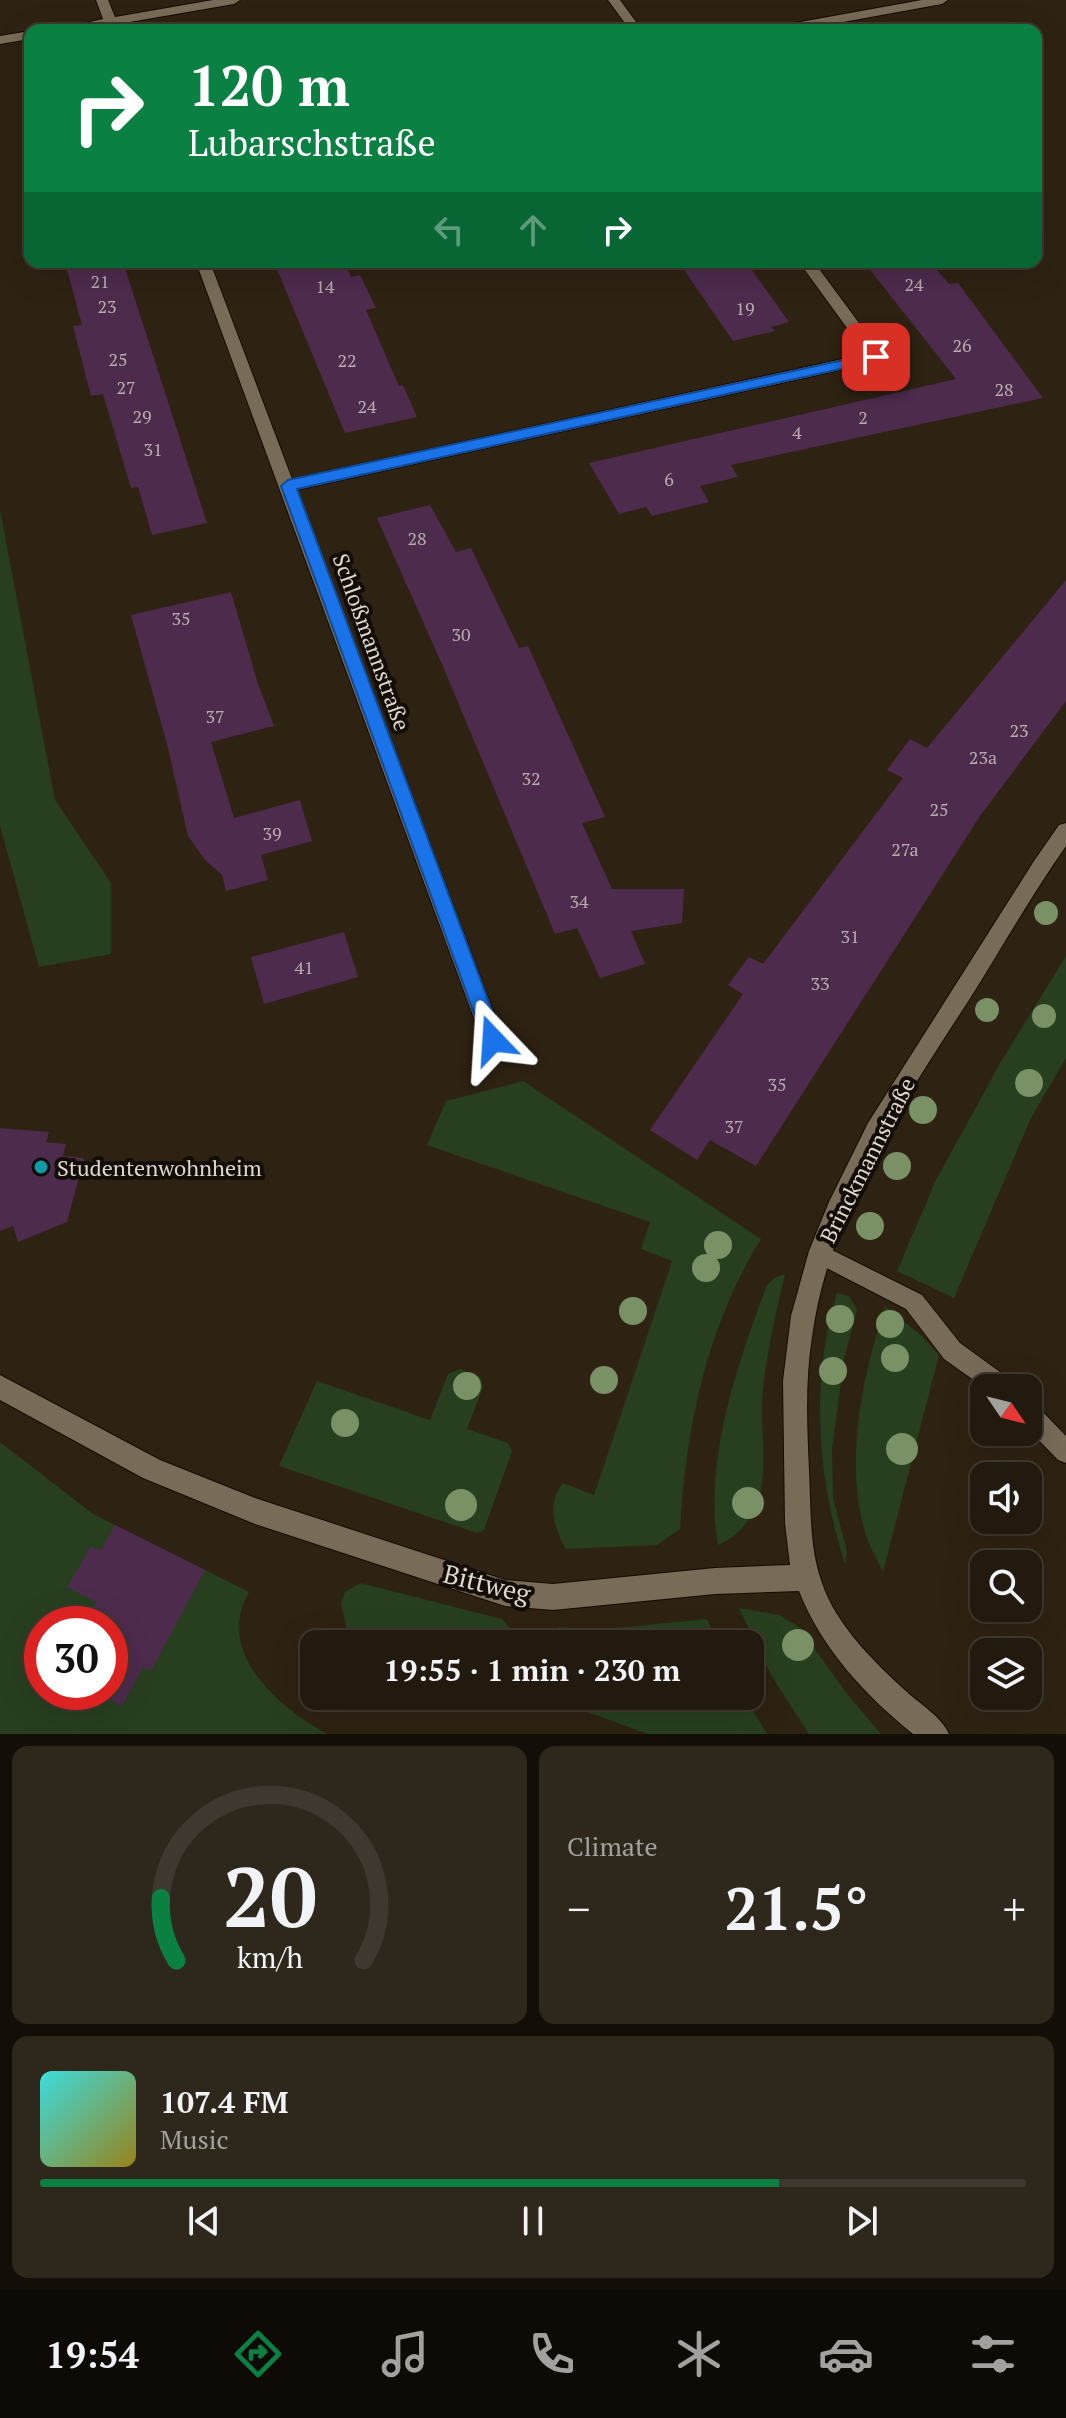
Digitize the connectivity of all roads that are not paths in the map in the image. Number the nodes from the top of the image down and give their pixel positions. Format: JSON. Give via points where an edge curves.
{"nodes":[{"id":1,"x":102,"y":0,"type":"edge"},
{"id":2,"x":234,"y":0,"type":"edge"},
{"id":3,"x":614,"y":0,"type":"edge"},
{"id":4,"x":942,"y":0,"type":"edge"},
{"id":5,"x":112,"y":24,"type":"edge"},
{"id":6,"x":122,"y":24,"type":"edge"},
{"id":7,"x":632,"y":24,"type":"edge"},
{"id":8,"x":811,"y":24,"type":"edge"},
{"id":9,"x":24,"y":36,"type":"edge"},
{"id":10,"x":0,"y":40,"type":"edge"},
{"id":11,"x":205,"y":268,"type":"edge"},
{"id":12,"x":810,"y":268,"type":"edge"},
{"id":13,"x":288,"y":486,"type":"junction"},
{"id":14,"x":1066,"y":831,"type":"edge"},
{"id":15,"x":493,"y":1040,"type":"dead end"},
{"id":16,"x":820,"y":1254,"type":"junction"},
{"id":17,"x":984,"y":1374,"type":"edge"},
{"id":18,"x":0,"y":1387,"type":"edge"},
{"id":19,"x":1042,"y":1427,"type":"edge"},
{"id":20,"x":1066,"y":1452,"type":"edge"},
{"id":21,"x":807,"y":1578,"type":"junction"},
{"id":22,"x":935,"y":1734,"type":"edge"}],
"edges":[{"from":1,"to":5,"type":"street"},
{"from":2,"to":6,"type":"street"},
{"from":3,"to":7,"type":"street"},
{"from":4,"to":8,"type":"street"},
{"from":9,"to":10,"type":"street"},
{"from":11,"to":13,"type":"street","name":"Schloßmannstraße"},
{"from":12,"to":13,"type":"street","via":[[876,357]]},
{"from":13,"to":15,"type":"street","name":"Schloßmannstraße"},
{"from":14,"to":16,"type":"street","name":"Brinckmannstraße","via":[[891,1102]]},
{"from":16,"to":17,"type":"lane","via":[[914,1302],[952,1351]]},
{"from":16,"to":21,"type":"street","name":"Brinckmannstraße","via":[[797,1349],[793,1402]]},
{"from":18,"to":21,"type":"street","name":"Bittweg","via":[[152,1469],[241,1505],[505,1593],[553,1597]]},
{"from":19,"to":20,"type":"lane"},
{"from":21,"to":22,"type":"street","via":[[827,1620],[850,1651],[907,1713]]}]}
